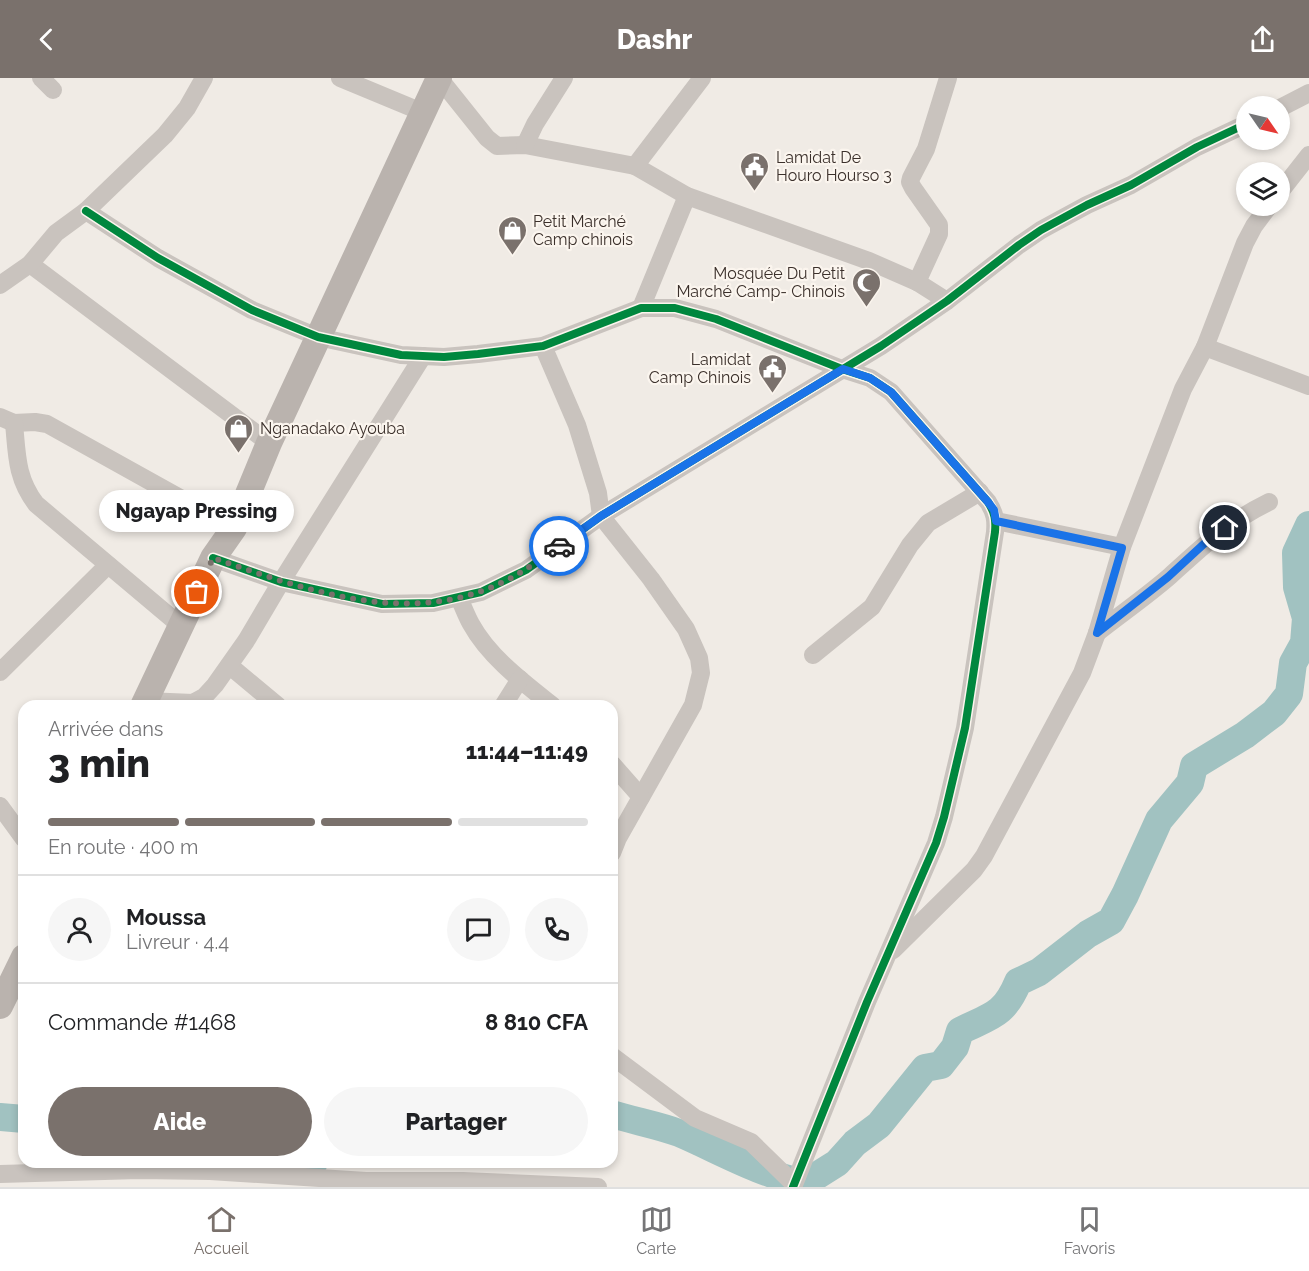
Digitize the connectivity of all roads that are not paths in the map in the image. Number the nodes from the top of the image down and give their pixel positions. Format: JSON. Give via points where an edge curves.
{"nodes":[{"id":1,"x":204,"y":78,"type":"edge"},
{"id":2,"x":340,"y":78,"type":"edge"},
{"id":3,"x":439,"y":78,"type":"edge"},
{"id":4,"x":564,"y":78,"type":"edge"},
{"id":5,"x":702,"y":78,"type":"edge"},
{"id":6,"x":948,"y":78,"type":"edge"},
{"id":7,"x":1309,"y":93,"type":"edge"},
{"id":8,"x":1290,"y":103,"type":"edge"},
{"id":9,"x":422,"y":112,"type":"junction"},
{"id":10,"x":1236,"y":129,"type":"edge"},
{"id":11,"x":525,"y":145,"type":"junction"},
{"id":12,"x":1309,"y":155,"type":"edge"},
{"id":13,"x":634,"y":166,"type":"junction"},
{"id":14,"x":1290,"y":179,"type":"edge"},
{"id":15,"x":687,"y":196,"type":"junction"},
{"id":16,"x":86,"y":211,"type":"junction"},
{"id":17,"x":1262,"y":216,"type":"edge"},
{"id":18,"x":30,"y":264,"type":"junction"},
{"id":19,"x":917,"y":282,"type":"junction"},
{"id":20,"x":0,"y":285,"type":"edge"},
{"id":21,"x":947,"y":301,"type":"junction"},
{"id":22,"x":640,"y":308,"type":"junction"},
{"id":23,"x":318,"y":337,"type":"junction"},
{"id":24,"x":543,"y":346,"type":"junction"},
{"id":25,"x":1204,"y":347,"type":"junction"},
{"id":26,"x":423,"y":356,"type":"junction"},
{"id":27,"x":843,"y":369,"type":"junction"},
{"id":28,"x":1309,"y":386,"type":"edge"},
{"id":29,"x":7,"y":420,"type":"edge"},
{"id":30,"x":269,"y":443,"type":"junction"},
{"id":31,"x":980,"y":492,"type":"junction"},
{"id":32,"x":1269,"y":502,"type":"dead end"},
{"id":33,"x":601,"y":516,"type":"junction"},
{"id":34,"x":996,"y":521,"type":"junction"},
{"id":35,"x":234,"y":528,"type":"junction"},
{"id":36,"x":1122,"y":548,"type":"junction"},
{"id":37,"x":213,"y":558,"type":"junction"},
{"id":38,"x":108,"y":565,"type":"junction"},
{"id":39,"x":281,"y":582,"type":"junction"},
{"id":40,"x":459,"y":598,"type":"junction"},
{"id":41,"x":181,"y":626,"type":"junction"},
{"id":42,"x":1097,"y":633,"type":"junction"},
{"id":43,"x":813,"y":655,"type":"dead end"},
{"id":44,"x":230,"y":666,"type":"junction"},
{"id":45,"x":0,"y":672,"type":"edge"},
{"id":46,"x":520,"y":680,"type":"junction"},
{"id":47,"x":147,"y":700,"type":"edge"},
{"id":48,"x":199,"y":700,"type":"edge"},
{"id":49,"x":271,"y":700,"type":"edge"},
{"id":50,"x":507,"y":700,"type":"edge"},
{"id":51,"x":545,"y":700,"type":"edge"},
{"id":52,"x":618,"y":771,"type":"edge"},
{"id":53,"x":641,"y":796,"type":"junction"},
{"id":54,"x":0,"y":806,"type":"edge"},
{"id":55,"x":18,"y":831,"type":"edge"},
{"id":56,"x":618,"y":838,"type":"edge"},
{"id":57,"x":886,"y":956,"type":"junction"},
{"id":58,"x":18,"y":969,"type":"edge"},
{"id":59,"x":0,"y":1006,"type":"edge"},
{"id":60,"x":618,"y":1060,"type":"edge"},
{"id":61,"x":0,"y":1174,"type":"edge"},
{"id":62,"x":794,"y":1186,"type":"edge"},
{"id":63,"x":598,"y":1187,"type":"edge"}],
"edges":[{"from":1,"to":16,"type":"street","via":[[178,122]]},
{"from":2,"to":9,"type":"street"},
{"from":3,"to":9,"type":"main road"},
{"from":3,"to":11,"type":"street","via":[[497,146]]},
{"from":4,"to":11,"type":"street"},
{"from":5,"to":13,"type":"street"},
{"from":6,"to":19,"type":"street","via":[[926,149],[910,182],[939,225],[939,234]]},
{"from":7,"to":8,"type":"street"},
{"from":9,"to":23,"type":"main road"},
{"from":10,"to":21,"type":"street","via":[[1041,230]]},
{"from":11,"to":13,"type":"street"},
{"from":12,"to":14,"type":"street"},
{"from":13,"to":15,"type":"street"},
{"from":15,"to":19,"type":"street"},
{"from":15,"to":22,"type":"street"},
{"from":16,"to":18,"type":"street","via":[[56,233]]},
{"from":16,"to":23,"type":"street","via":[[158,258],[252,310]]},
{"from":17,"to":25,"type":"street","via":[[1245,243]]},
{"from":18,"to":20,"type":"street"},
{"from":18,"to":30,"type":"street"},
{"from":19,"to":21,"type":"street"},
{"from":21,"to":27,"type":"street"},
{"from":22,"to":24,"type":"street"},
{"from":22,"to":27,"type":"street","via":[[695,312]]},
{"from":23,"to":26,"type":"street"},
{"from":23,"to":30,"type":"main road"},
{"from":24,"to":26,"type":"street"},
{"from":24,"to":33,"type":"street","via":[[577,425]]},
{"from":25,"to":28,"type":"street"},
{"from":25,"to":36,"type":"street","via":[[1183,389]]},
{"from":26,"to":39,"type":"street"},
{"from":27,"to":31,"type":"street","via":[[870,378],[891,392]]},
{"from":27,"to":33,"type":"street"},
{"from":29,"to":35,"type":"street","via":[[47,424]]},
{"from":29,"to":38,"type":"street","via":[[26,492]]},
{"from":30,"to":35,"type":"main road"},
{"from":31,"to":34,"type":"street","via":[[994,510]]},
{"from":31,"to":43,"type":"street","via":[[928,523],[872,607]]},
{"from":32,"to":42,"type":"street","via":[[1243,514],[1206,542]]},
{"from":33,"to":40,"type":"street","via":[[505,582]]},
{"from":33,"to":53,"type":"street","via":[[686,629],[699,658],[701,673],[693,705]]},
{"from":34,"to":36,"type":"street"},
{"from":34,"to":57,"type":"street","via":[[975,668],[950,796],[936,843]]},
{"from":35,"to":37,"type":"main road"},
{"from":36,"to":42,"type":"street"},
{"from":37,"to":39,"type":"street"},
{"from":37,"to":41,"type":"main road"},
{"from":38,"to":41,"type":"street"},
{"from":38,"to":45,"type":"street"},
{"from":39,"to":40,"type":"street","via":[[382,604]]},
{"from":39,"to":44,"type":"street"},
{"from":40,"to":46,"type":"street","via":[[471,625]]},
{"from":41,"to":47,"type":"main road"},
{"from":42,"to":57,"type":"street","via":[[1076,686],[984,856]]},
{"from":44,"to":48,"type":"street"},
{"from":44,"to":49,"type":"street"},
{"from":46,"to":50,"type":"street"},
{"from":46,"to":51,"type":"street"},
{"from":52,"to":53,"type":"street"},
{"from":53,"to":56,"type":"street"},
{"from":54,"to":55,"type":"street"},
{"from":57,"to":62,"type":"street"},
{"from":58,"to":59,"type":"main road"},
{"from":60,"to":62,"type":"street","via":[[695,1118],[751,1142]]},
{"from":61,"to":63,"type":"street","via":[[210,1171],[366,1181]]}]}
